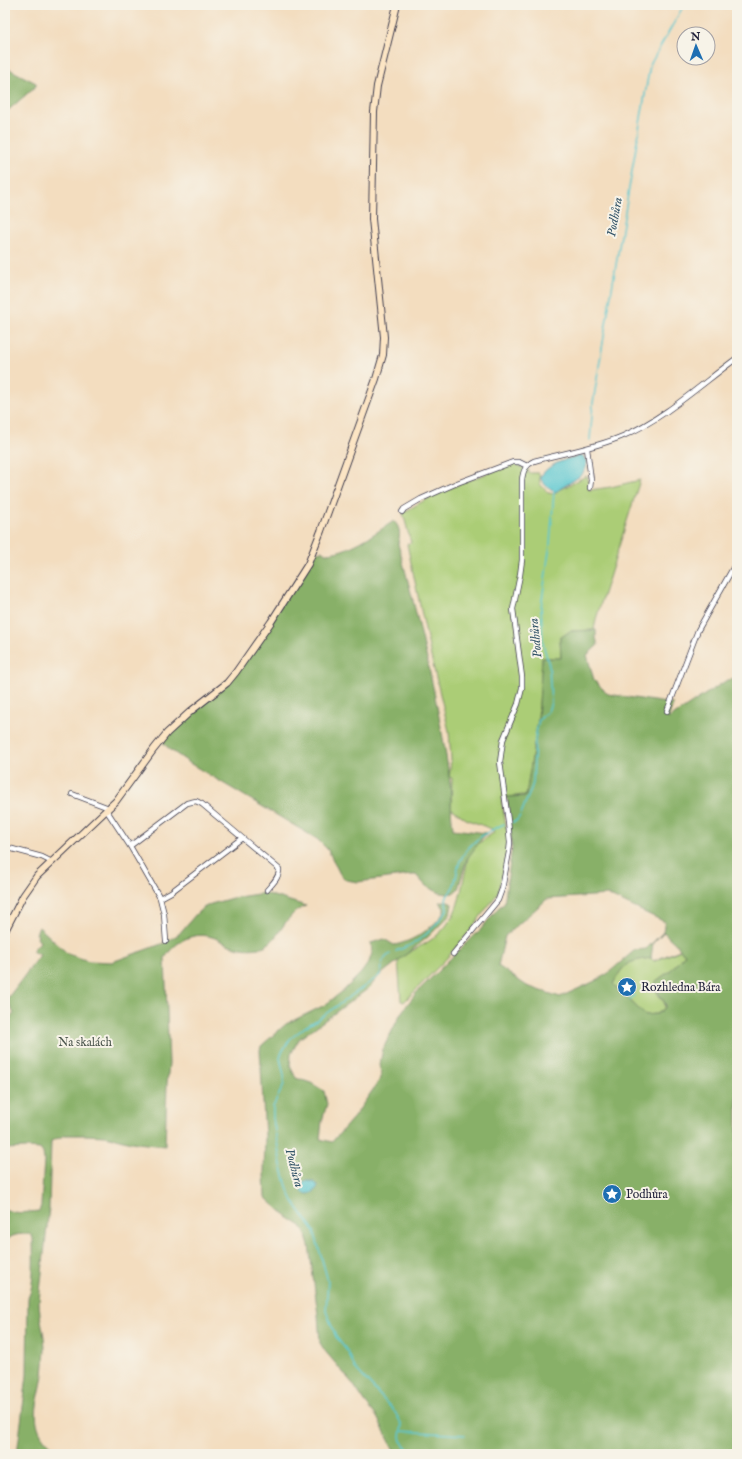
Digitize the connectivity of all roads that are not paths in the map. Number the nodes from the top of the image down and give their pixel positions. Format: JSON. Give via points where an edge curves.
{"nodes":[{"id":1,"x":397,"y":5,"type":"edge"},
{"id":2,"x":737,"y":358,"type":"edge"},
{"id":3,"x":587,"y":448,"type":"junction"},
{"id":4,"x":527,"y":466,"type":"junction"},
{"id":5,"x":590,"y":488,"type":"dead end"},
{"id":6,"x":402,"y":512,"type":"dead end"},
{"id":7,"x":737,"y":561,"type":"edge"},
{"id":8,"x":667,"y":711,"type":"dead end"},
{"id":9,"x":72,"y":794,"type":"dead end"},
{"id":10,"x":108,"y":810,"type":"junction"},
{"id":11,"x":242,"y":838,"type":"junction"},
{"id":12,"x":130,"y":846,"type":"junction"},
{"id":13,"x":5,"y":847,"type":"edge"},
{"id":14,"x":52,"y":862,"type":"junction"},
{"id":15,"x":267,"y":890,"type":"dead end"},
{"id":16,"x":160,"y":898,"type":"junction"},
{"id":17,"x":5,"y":931,"type":"edge"},
{"id":18,"x":166,"y":941,"type":"dead end"},
{"id":19,"x":453,"y":954,"type":"dead end"}],
"edges":[{"from":1,"to":10,"type":"main road","via":[[379,79],[374,112],[372,219],[384,337],[381,362],[321,531],[298,581],[236,672],[227,683],[167,733]]},
{"from":2,"to":3,"type":"street","via":[[654,420],[624,436]]},
{"from":3,"to":4,"type":"street","via":[[534,461]]},
{"from":3,"to":5,"type":"street"},
{"from":4,"to":6,"type":"street","via":[[513,462],[474,476],[421,499]]},
{"from":4,"to":19,"type":"street","via":[[523,471],[522,480],[522,560],[513,609],[523,681],[518,704],[503,740],[500,762],[508,821],[509,852],[498,900]]},
{"from":7,"to":8,"type":"street","via":[[698,630]]},
{"from":9,"to":10,"type":"street"},
{"from":10,"to":12,"type":"street"},
{"from":10,"to":14,"type":"main road"},
{"from":11,"to":12,"type":"street","via":[[202,804],[193,800]]},
{"from":11,"to":15,"type":"street","via":[[279,869],[279,874]]},
{"from":11,"to":16,"type":"street"},
{"from":12,"to":16,"type":"street"},
{"from":13,"to":14,"type":"street"},
{"from":14,"to":17,"type":"main road","via":[[28,888]]},
{"from":16,"to":18,"type":"street"}]}
